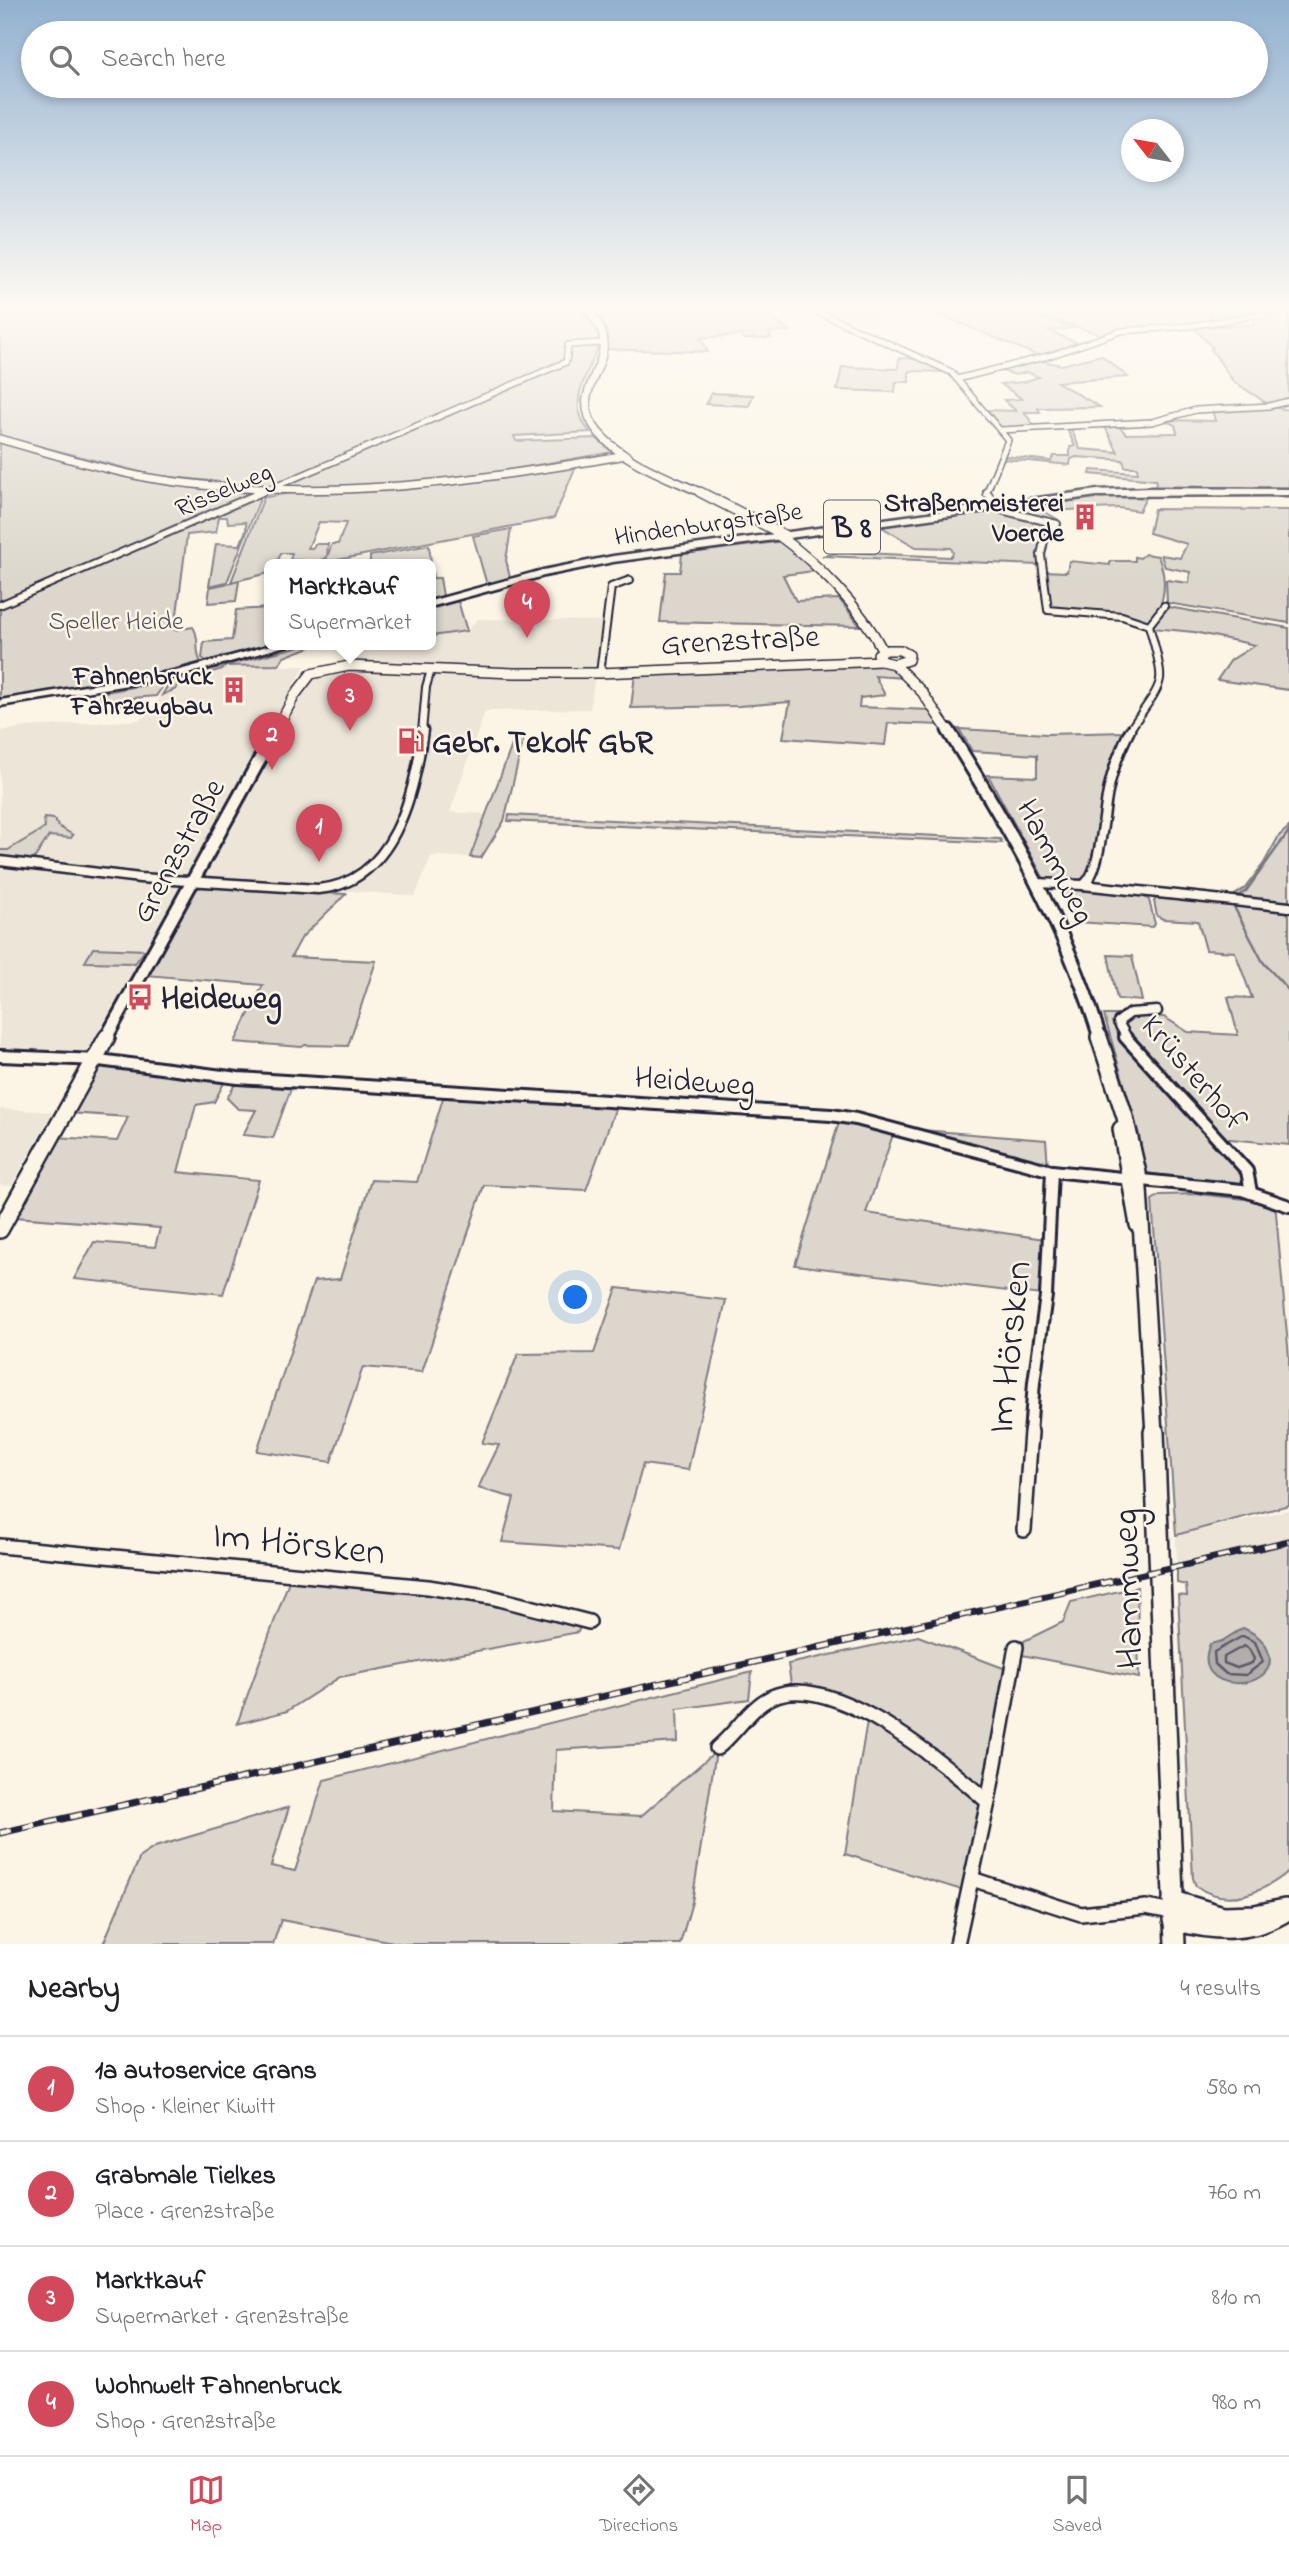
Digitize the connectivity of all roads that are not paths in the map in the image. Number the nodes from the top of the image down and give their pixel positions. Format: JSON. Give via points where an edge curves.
{"nodes":[{"id":1,"x":477,"y":400,"type":"edge"},
{"id":2,"x":586,"y":400,"type":"edge"},
{"id":3,"x":974,"y":400,"type":"edge"},
{"id":4,"x":1289,"y":401,"type":"edge"},
{"id":5,"x":1000,"y":430,"type":"junction"},
{"id":6,"x":0,"y":439,"type":"edge"},
{"id":7,"x":624,"y":454,"type":"junction"},
{"id":8,"x":579,"y":462,"type":"joint"},
{"id":9,"x":268,"y":489,"type":"junction"},
{"id":10,"x":1289,"y":492,"type":"edge"},
{"id":11,"x":994,"y":507,"type":"junction"},
{"id":12,"x":747,"y":516,"type":"junction"},
{"id":13,"x":782,"y":535,"type":"junction"},
{"id":14,"x":630,"y":580,"type":"dead end"},
{"id":15,"x":436,"y":602,"type":"edge"},
{"id":16,"x":0,"y":606,"type":"edge"},
{"id":17,"x":1164,"y":606,"type":"dead end"},
{"id":18,"x":1149,"y":625,"type":"junction"},
{"id":19,"x":265,"y":650,"type":"edge"},
{"id":20,"x":883,"y":654,"type":"junction"},
{"id":21,"x":899,"y":663,"type":"junction"},
{"id":22,"x":430,"y":670,"type":"junction"},
{"id":23,"x":600,"y":673,"type":"junction"},
{"id":24,"x":0,"y":703,"type":"edge"},
{"id":25,"x":0,"y":862,"type":"edge"},
{"id":26,"x":191,"y":883,"type":"junction"},
{"id":27,"x":1036,"y":883,"type":"junction"},
{"id":28,"x":1083,"y":885,"type":"junction"},
{"id":29,"x":1289,"y":907,"type":"edge"},
{"id":30,"x":1157,"y":1011,"type":"dead end"},
{"id":31,"x":0,"y":1056,"type":"edge"},
{"id":32,"x":94,"y":1059,"type":"junction"},
{"id":33,"x":1052,"y":1171,"type":"junction"},
{"id":34,"x":1134,"y":1181,"type":"junction"},
{"id":35,"x":1251,"y":1192,"type":"junction"},
{"id":36,"x":1289,"y":1206,"type":"edge"},
{"id":37,"x":0,"y":1230,"type":"edge"},
{"id":38,"x":1024,"y":1530,"type":"dead end"},
{"id":39,"x":0,"y":1546,"type":"edge"},
{"id":40,"x":589,"y":1622,"type":"dead end"},
{"id":41,"x":1016,"y":1647,"type":"dead end"},
{"id":42,"x":717,"y":1748,"type":"dead end"},
{"id":43,"x":988,"y":1802,"type":"junction"},
{"id":44,"x":972,"y":1879,"type":"junction"},
{"id":45,"x":1289,"y":1909,"type":"edge"},
{"id":46,"x":1173,"y":1911,"type":"junction"},
{"id":47,"x":957,"y":1944,"type":"edge"},
{"id":48,"x":1175,"y":1944,"type":"edge"}],
"edges":[{"from":1,"to":9,"type":"street","name":"Risselweg"},
{"from":2,"to":7,"type":"main road","name":"Hammweg","via":[[595,429]]},
{"from":3,"to":5,"type":"street"},
{"from":4,"to":5,"type":"street","via":[[1196,410],[1152,422]]},
{"from":5,"to":11,"type":"street","via":[[1008,445],[986,494]]},
{"from":6,"to":9,"type":"main road","via":[[147,477]]},
{"from":7,"to":8,"type":"main road"},
{"from":7,"to":12,"type":"main road","name":"Hammweg"},
{"from":8,"to":9,"type":"main road","via":[[413,486]]},
{"from":9,"to":16,"type":"street","name":"Risselweg"},
{"from":10,"to":11,"type":"main road","name":"Hindenburgstraße","number":"B 8","via":[[1124,491]]},
{"from":11,"to":13,"type":"main road","name":"Hindenburgstraße","number":"B 8"},
{"from":11,"to":18,"type":"street","via":[[1058,524],[1044,541],[1041,555],[1048,610],[1122,616]]},
{"from":12,"to":13,"type":"main road","name":"Hammweg"},
{"from":12,"to":13,"type":"main road","name":"Hammweg"},
{"from":13,"to":15,"type":"main road","name":"Hindenburgstraße","number":"B 8","via":[[576,566]]},
{"from":13,"to":20,"type":"main road","name":"Hammweg","via":[[813,561],[873,633]]},
{"from":14,"to":23,"type":"street","via":[[611,587]]},
{"from":17,"to":18,"type":"street"},
{"from":18,"to":28,"type":"street","via":[[1160,684],[1137,715],[1119,752],[1095,868]]},
{"from":19,"to":24,"type":"main road","via":[[171,675]]},
{"from":20,"to":21,"type":"main road"},
{"from":20,"to":21,"type":"main road","name":"Hammweg","via":[[907,653],[909,658]]},
{"from":20,"to":23,"type":"main road","name":"Grenzstraße","via":[[844,662]]},
{"from":21,"to":27,"type":"main road","name":"Hammweg","via":[[970,763]]},
{"from":22,"to":23,"type":"main road","name":"Grenzstraße"},
{"from":22,"to":26,"type":"main road","name":"Grenzstraße","via":[[339,667],[305,679]]},
{"from":22,"to":26,"type":"street","via":[[415,788],[394,835],[359,878],[325,889]]},
{"from":25,"to":26,"type":"street"},
{"from":26,"to":32,"type":"main road","name":"Grenzstraße"},
{"from":27,"to":28,"type":"street"},
{"from":27,"to":34,"type":"main road","name":"Hammweg","via":[[1085,992],[1113,1082]]},
{"from":28,"to":29,"type":"street"},
{"from":30,"to":35,"type":"street","name":"Krüsterhof","via":[[1126,1015],[1118,1022],[1121,1032],[1247,1171]]},
{"from":31,"to":32,"type":"street","name":"Heideweg"},
{"from":32,"to":33,"type":"street","name":"Heideweg","via":[[228,1077],[831,1115]]},
{"from":32,"to":37,"type":"main road","name":"Grenzstraße"},
{"from":33,"to":34,"type":"street","name":"Heideweg"},
{"from":33,"to":38,"type":"street","name":"Im Hörsken","via":[[1046,1296],[1034,1382]]},
{"from":34,"to":35,"type":"street","name":"Heideweg"},
{"from":34,"to":46,"type":"main road","name":"Hammweg","via":[[1142,1209],[1152,1385]]},
{"from":35,"to":36,"type":"street","name":"Heideweg"},
{"from":39,"to":40,"type":"street","name":"Im Hörsken","via":[[428,1587],[491,1597]]},
{"from":41,"to":43,"type":"street"},
{"from":42,"to":43,"type":"street","via":[[765,1700],[795,1690],[810,1692],[866,1714],[911,1740]]},
{"from":43,"to":44,"type":"street"},
{"from":44,"to":46,"type":"street","via":[[1081,1914],[1136,1905]]},
{"from":44,"to":47,"type":"street"},
{"from":45,"to":46,"type":"main road","via":[[1269,1924],[1240,1930],[1221,1930]]},
{"from":46,"to":48,"type":"main road","name":"Hammweg"}]}
